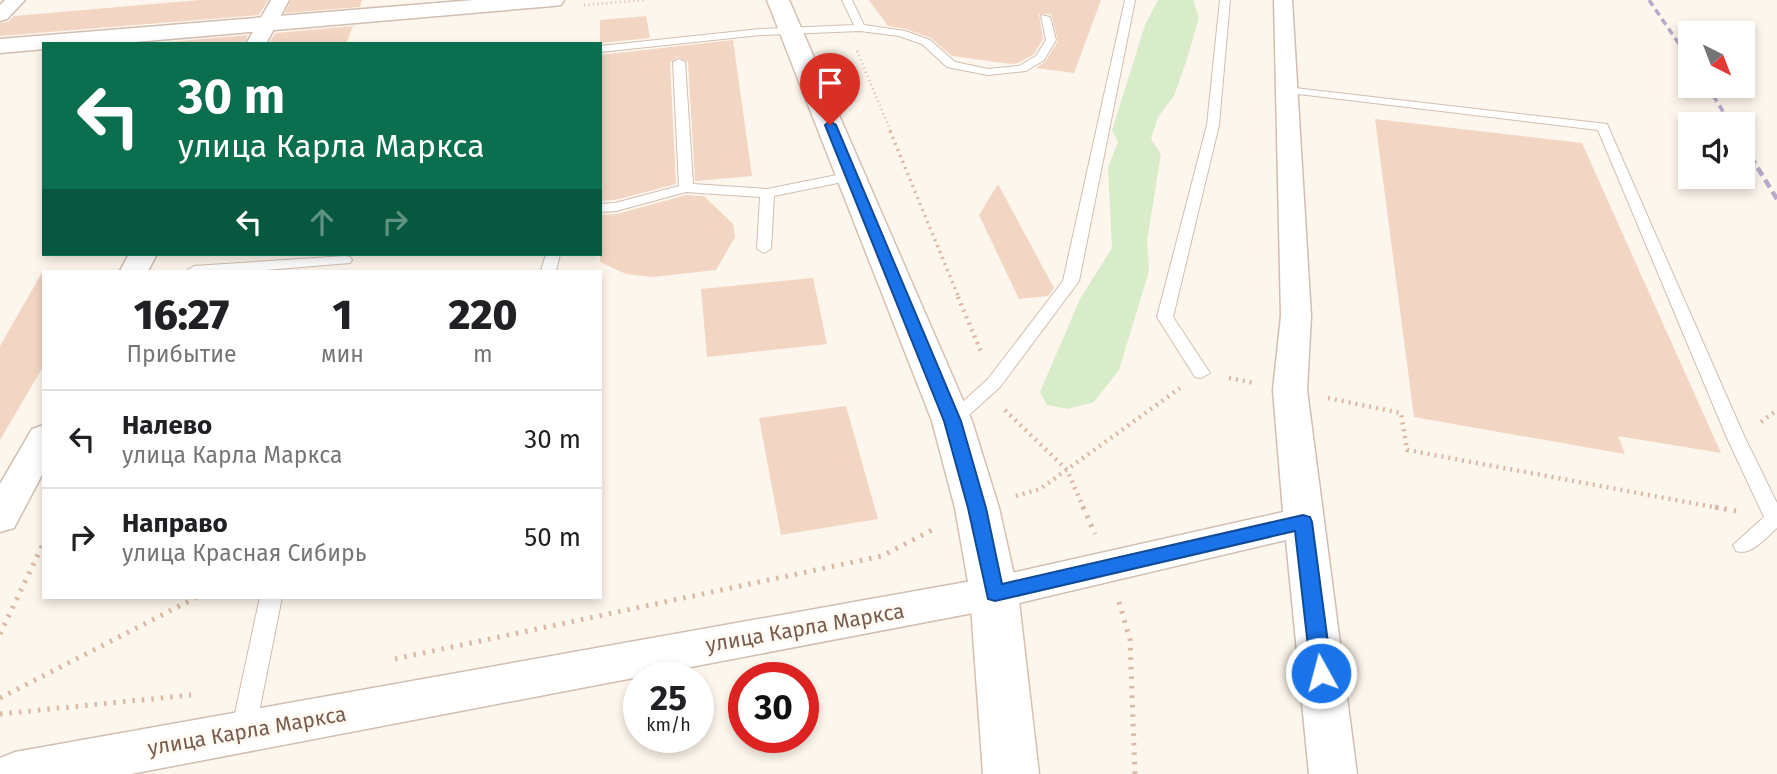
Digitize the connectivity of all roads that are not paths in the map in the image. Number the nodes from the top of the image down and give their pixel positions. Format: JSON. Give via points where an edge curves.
{"nodes":[{"id":1,"x":16,"y":0,"type":"edge"},
{"id":2,"x":280,"y":0,"type":"edge"},
{"id":3,"x":546,"y":0,"type":"edge"},
{"id":4,"x":847,"y":0,"type":"edge"},
{"id":5,"x":1130,"y":0,"type":"edge"},
{"id":6,"x":1225,"y":0,"type":"edge"},
{"id":7,"x":1283,"y":0,"type":"edge"},
{"id":8,"x":0,"y":15,"type":"edge"},
{"id":9,"x":785,"y":16,"type":"edge"},
{"id":10,"x":1045,"y":17,"type":"dead end"},
{"id":11,"x":860,"y":29,"type":"junction"},
{"id":12,"x":262,"y":34,"type":"edge"},
{"id":13,"x":87,"y":42,"type":"edge"},
{"id":14,"x":42,"y":44,"type":"edge"},
{"id":15,"x":0,"y":46,"type":"edge"},
{"id":16,"x":602,"y":49,"type":"edge"},
{"id":17,"x":679,"y":62,"type":"dead end"},
{"id":18,"x":1286,"y":90,"type":"junction"},
{"id":19,"x":852,"y":176,"type":"junction"},
{"id":20,"x":685,"y":188,"type":"junction"},
{"id":21,"x":767,"y":193,"type":"junction"},
{"id":22,"x":602,"y":208,"type":"edge"},
{"id":23,"x":764,"y":249,"type":"dead end"},
{"id":24,"x":345,"y":262,"type":"edge"},
{"id":25,"x":211,"y":270,"type":"edge"},
{"id":26,"x":1200,"y":373,"type":"road end"},
{"id":27,"x":953,"y":421,"type":"junction"},
{"id":28,"x":42,"y":441,"type":"edge"},
{"id":29,"x":0,"y":518,"type":"edge"},
{"id":30,"x":1303,"y":522,"type":"junction"},
{"id":31,"x":1743,"y":545,"type":"dead end"},
{"id":32,"x":995,"y":593,"type":"junction"},
{"id":33,"x":271,"y":599,"type":"edge"},
{"id":34,"x":243,"y":732,"type":"junction"},
{"id":35,"x":15,"y":774,"type":"edge"},
{"id":36,"x":1011,"y":774,"type":"edge"},
{"id":37,"x":1334,"y":774,"type":"edge"}],
"edges":[{"from":1,"to":8,"type":"street"},
{"from":2,"to":12,"type":"street"},
{"from":3,"to":12,"type":"main road"},
{"from":4,"to":11,"type":"lane"},
{"from":5,"to":27,"type":"lane","via":[[1071,281],[994,383]]},
{"from":6,"to":26,"type":"lane","via":[[1213,125],[1165,317]]},
{"from":7,"to":18,"type":"street"},
{"from":9,"to":11,"type":"lane"},
{"from":9,"to":16,"type":"lane"},
{"from":9,"to":19,"type":"main road"},
{"from":10,"to":11,"type":"lane","via":[[1051,40],[1040,58],[1022,69],[988,72],[951,65],[926,42],[901,33]]},
{"from":12,"to":13,"type":"main road"},
{"from":14,"to":15,"type":"main road"},
{"from":17,"to":20,"type":"lane"},
{"from":18,"to":30,"type":"street","via":[[1296,316],[1290,390]]},
{"from":18,"to":31,"type":"lane","via":[[1603,127],[1775,519]]},
{"from":19,"to":21,"type":"lane"},
{"from":19,"to":27,"type":"main road"},
{"from":20,"to":21,"type":"lane"},
{"from":20,"to":22,"type":"lane"},
{"from":21,"to":23,"type":"lane"},
{"from":24,"to":25,"type":"lane"},
{"from":27,"to":32,"type":"main road"},
{"from":28,"to":29,"type":"street"},
{"from":30,"to":32,"type":"street","name":"улица Карла Маркса"},
{"from":30,"to":37,"type":"street"},
{"from":32,"to":34,"type":"street","name":"улица Карла Маркса"},
{"from":32,"to":36,"type":"main road"},
{"from":33,"to":34,"type":"lane"},
{"from":34,"to":35,"type":"street","name":"улица Карла Маркса"}]}
